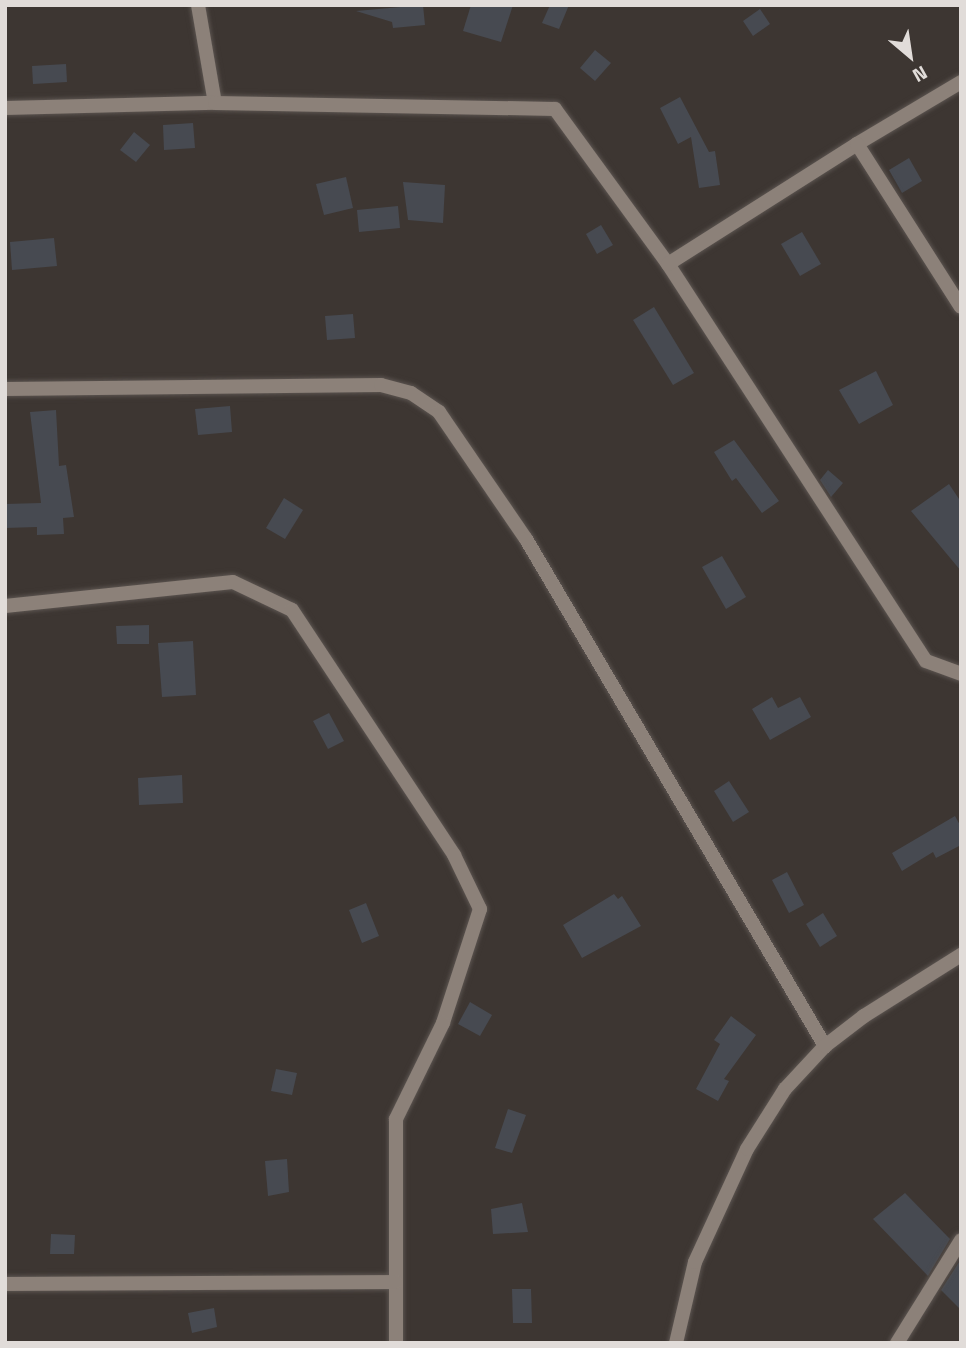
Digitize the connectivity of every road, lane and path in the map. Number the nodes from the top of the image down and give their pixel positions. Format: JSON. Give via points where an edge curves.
{"nodes":[{"id":1,"x":198,"y":5,"type":"edge"},
{"id":2,"x":961,"y":82,"type":"edge"},
{"id":3,"x":215,"y":103,"type":"junction"},
{"id":4,"x":5,"y":108,"type":"edge"},
{"id":5,"x":857,"y":144,"type":"junction"},
{"id":6,"x":668,"y":264,"type":"junction"},
{"id":7,"x":961,"y":307,"type":"edge"},
{"id":8,"x":5,"y":389,"type":"edge"},
{"id":9,"x":5,"y":606,"type":"edge"},
{"id":10,"x":961,"y":674,"type":"edge"},
{"id":11,"x":961,"y":955,"type":"edge"},
{"id":12,"x":825,"y":1045,"type":"junction"},
{"id":13,"x":961,"y":1240,"type":"edge"},
{"id":14,"x":396,"y":1282,"type":"junction"},
{"id":15,"x":5,"y":1284,"type":"edge"},
{"id":16,"x":396,"y":1343,"type":"edge"},
{"id":17,"x":676,"y":1343,"type":"edge"},
{"id":18,"x":897,"y":1343,"type":"edge"}],
"edges":[{"from":1,"to":3,"type":"street"},
{"from":2,"to":5,"type":"street"},
{"from":3,"to":4,"type":"street"},
{"from":3,"to":6,"type":"street","via":[[555,109]]},
{"from":5,"to":6,"type":"street"},
{"from":5,"to":7,"type":"street"},
{"from":6,"to":10,"type":"street","via":[[926,661]]},
{"from":8,"to":12,"type":"street","via":[[381,386],[411,393],[439,412],[526,539]]},
{"from":9,"to":14,"type":"street","via":[[233,582],[292,610],[454,855],[480,909],[443,1023],[396,1119]]},
{"from":11,"to":12,"type":"street"},
{"from":12,"to":17,"type":"street","via":[[785,1089],[747,1149],[695,1262]]},
{"from":13,"to":18,"type":"street"},
{"from":14,"to":15,"type":"street"},
{"from":14,"to":16,"type":"street"}]}
